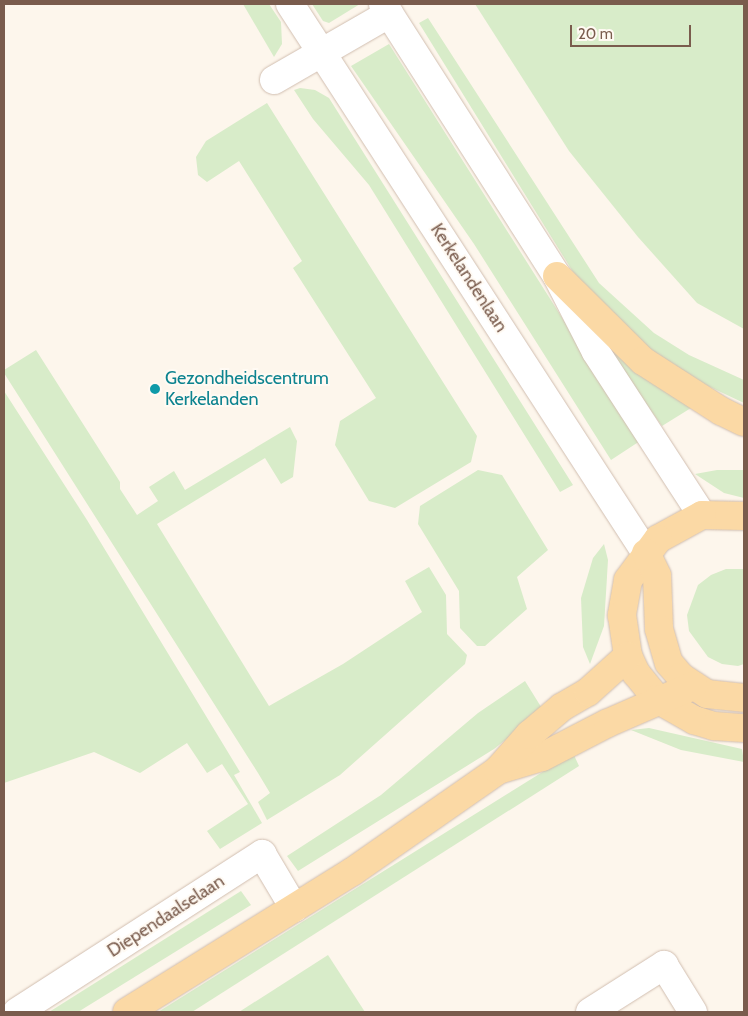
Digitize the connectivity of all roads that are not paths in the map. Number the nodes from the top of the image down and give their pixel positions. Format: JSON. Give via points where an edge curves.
{"nodes":[{"id":1,"x":290,"y":4,"type":"edge"},
{"id":2,"x":386,"y":9,"type":"edge"},
{"id":3,"x":320,"y":53,"type":"junction"},
{"id":4,"x":274,"y":80,"type":"dead end"},
{"id":5,"x":557,"y":276,"type":"junction"},
{"id":6,"x":744,"y":422,"type":"edge"},
{"id":7,"x":702,"y":515,"type":"junction"},
{"id":8,"x":744,"y":516,"type":"edge"},
{"id":9,"x":646,"y":553,"type":"junction"},
{"id":10,"x":628,"y":656,"type":"junction"},
{"id":11,"x":693,"y":686,"type":"junction"},
{"id":12,"x":744,"y":698,"type":"edge"},
{"id":13,"x":657,"y":700,"type":"junction"},
{"id":14,"x":744,"y":728,"type":"edge"},
{"id":15,"x":498,"y":770,"type":"junction"},
{"id":16,"x":294,"y":908,"type":"junction"},
{"id":17,"x":17,"y":1012,"type":"edge"},
{"id":18,"x":127,"y":1012,"type":"edge"},
{"id":19,"x":590,"y":1012,"type":"edge"},
{"id":20,"x":693,"y":1012,"type":"edge"}],
"edges":[{"from":1,"to":3,"type":"street","name":"Kerkelandenlaan"},
{"from":2,"to":3,"type":"street"},
{"from":2,"to":5,"type":"street"},
{"from":3,"to":4,"type":"street"},
{"from":3,"to":9,"type":"street","name":"Kerkelandenlaan"},
{"from":5,"to":6,"type":"main road","via":[[643,361]]},
{"from":5,"to":7,"type":"street","via":[[596,352]]},
{"from":7,"to":8,"type":"main road"},
{"from":7,"to":9,"type":"main road","via":[[673,528]]},
{"from":9,"to":10,"type":"main road","via":[[628,580],[623,597],[623,635]]},
{"from":9,"to":11,"type":"main road","via":[[657,576],[662,647],[675,670]]},
{"from":10,"to":13,"type":"main road","via":[[636,674]]},
{"from":10,"to":15,"type":"main road","via":[[588,692],[562,707],[529,735]]},
{"from":11,"to":12,"type":"main road","via":[[719,697]]},
{"from":11,"to":13,"type":"main road"},
{"from":13,"to":14,"type":"main road","via":[[694,720],[714,726]]},
{"from":13,"to":15,"type":"main road","via":[[542,757]]},
{"from":15,"to":16,"type":"main road"},
{"from":16,"to":17,"type":"street","name":"Diependaalselaan","via":[[262,854]]},
{"from":16,"to":18,"type":"main road"},
{"from":19,"to":20,"type":"street","via":[[664,965]]}]}
